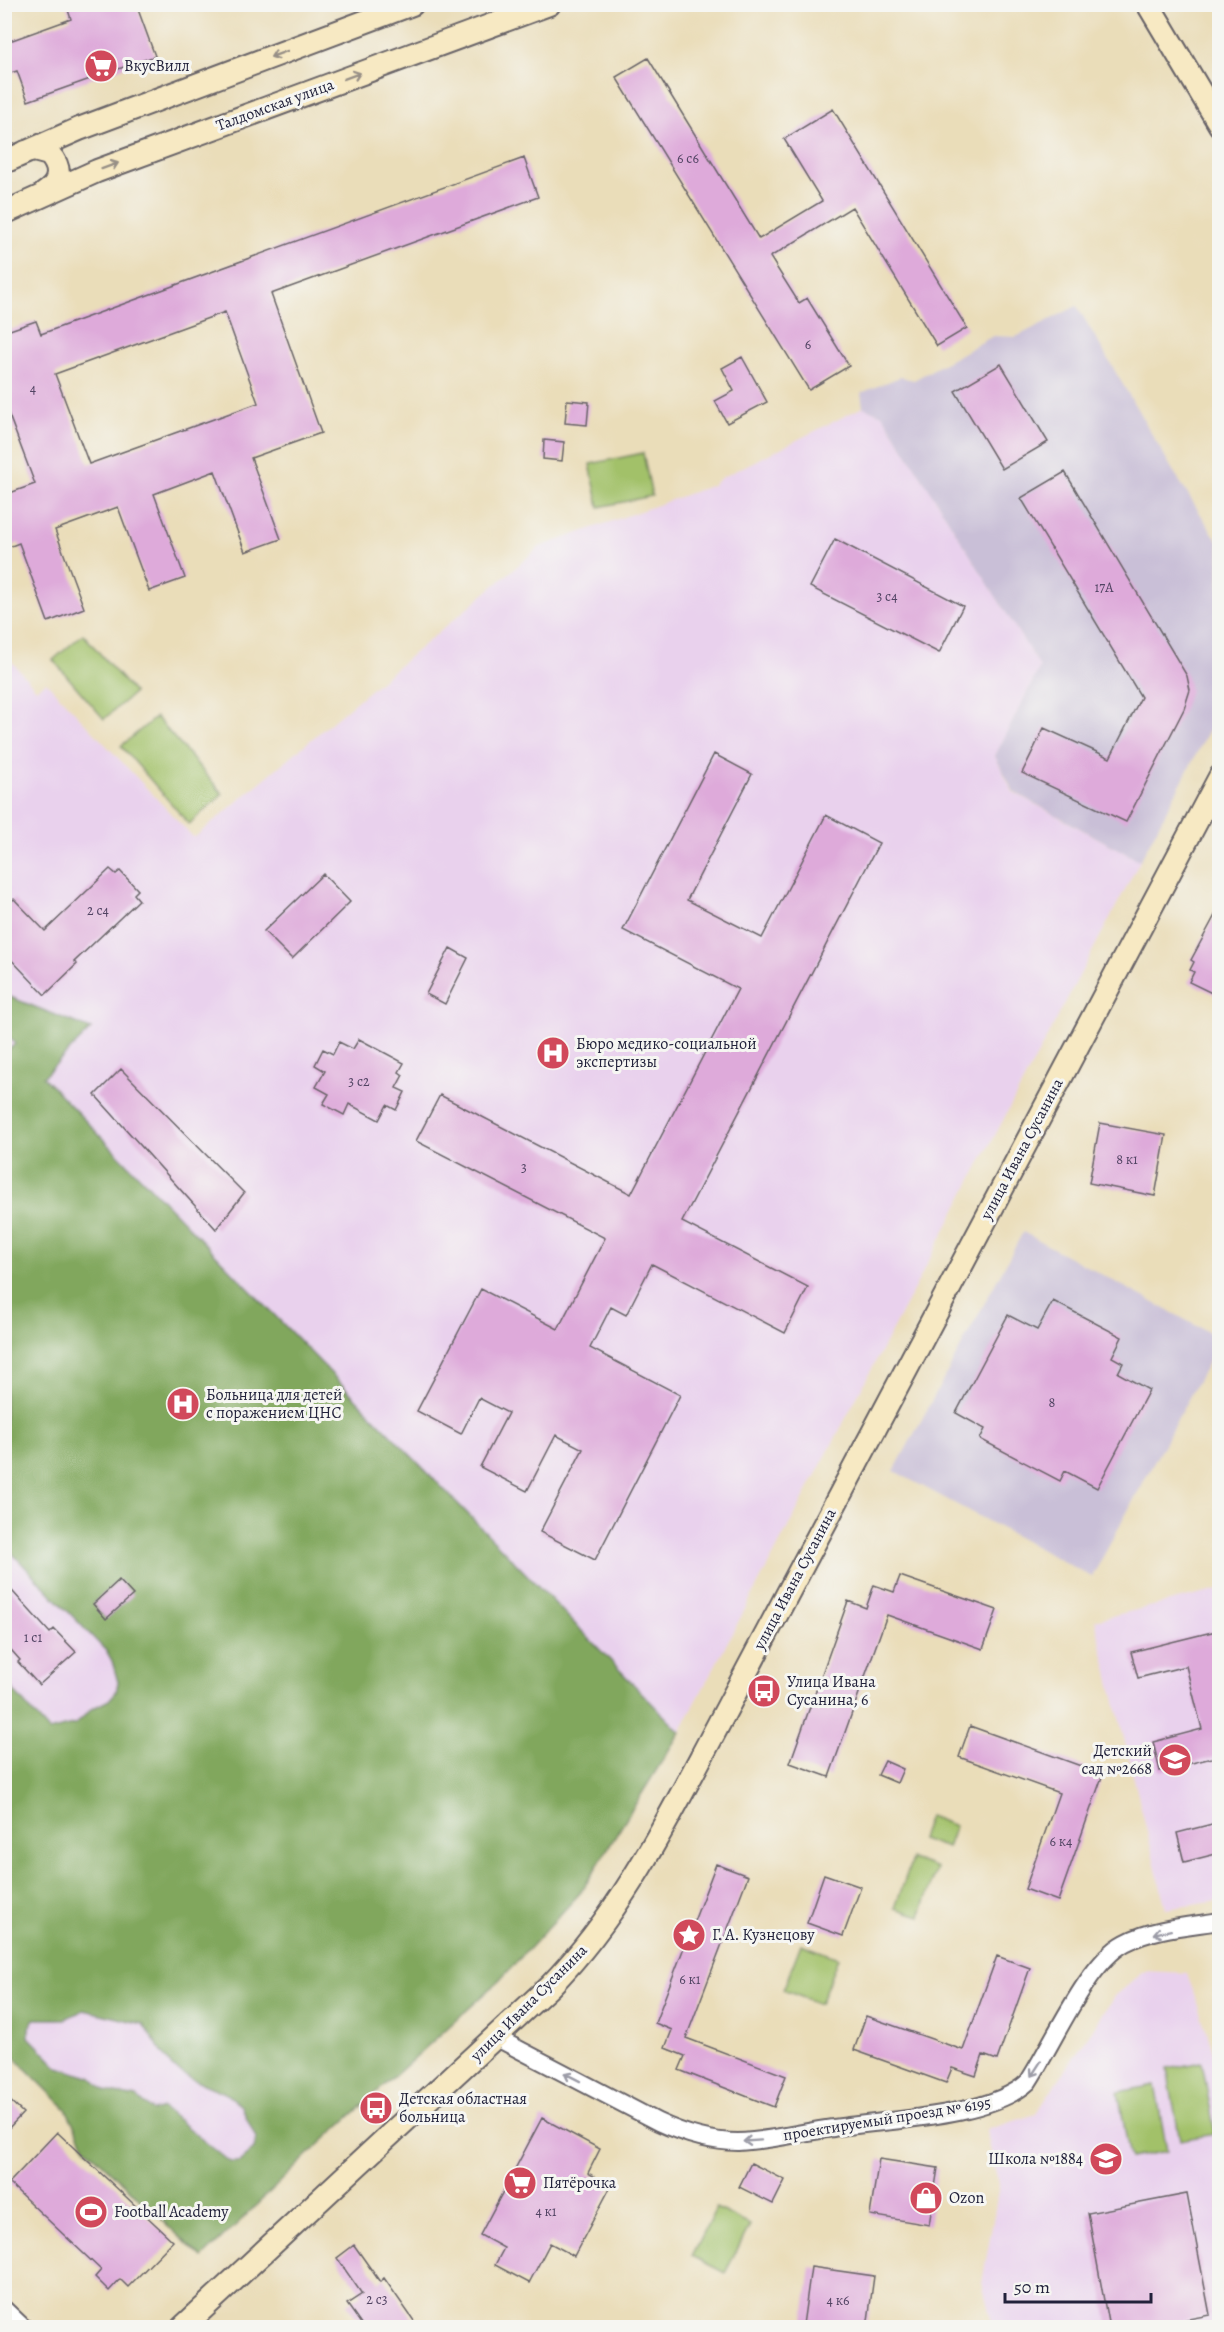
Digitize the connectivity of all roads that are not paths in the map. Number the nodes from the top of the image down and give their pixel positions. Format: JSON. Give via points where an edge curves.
{"nodes":[{"id":1,"x":412,"y":4,"type":"edge"},
{"id":2,"x":549,"y":4,"type":"edge"},
{"id":3,"x":1148,"y":4,"type":"edge"},
{"id":4,"x":1220,"y":125,"type":"edge"},
{"id":5,"x":26,"y":152,"type":"junction"},
{"id":6,"x":4,"y":162,"type":"edge"},
{"id":7,"x":45,"y":194,"type":"junction"},
{"id":8,"x":4,"y":213,"type":"edge"},
{"id":9,"x":1220,"y":777,"type":"edge"},
{"id":10,"x":1220,"y":1921,"type":"edge"},
{"id":11,"x":495,"y":2037,"type":"junction"},
{"id":12,"x":4,"y":2309,"type":"edge"},
{"id":13,"x":24,"y":2328,"type":"edge"},
{"id":14,"x":182,"y":2328,"type":"edge"}],
"edges":[{"from":1,"to":5,"type":"street","one_way":true},
{"from":7,"to":2,"type":"street","name":"Талдомская улица","one_way":true,"via":[[96,171]]},
{"from":3,"to":4,"type":"street"},
{"from":5,"to":6,"type":"street"},
{"from":5,"to":7,"type":"street","via":[[49,154],[58,167],[56,183]]},
{"from":7,"to":8,"type":"street","name":"Талдомская улица"},
{"from":9,"to":11,"type":"street","name":"улица Ивана Сусанина","via":[[666,1823],[589,1945]]},
{"from":10,"to":11,"type":"street","name":"проектируемый проезд № 6195","one_way":true,"via":[[1149,1934],[1110,1953],[1092,1974],[1028,2082],[1004,2099],[959,2110],[762,2140],[713,2140],[658,2122]]},
{"from":11,"to":14,"type":"street","name":"улица Ивана Сусанина"},
{"from":12,"to":13,"type":"street"}]}
